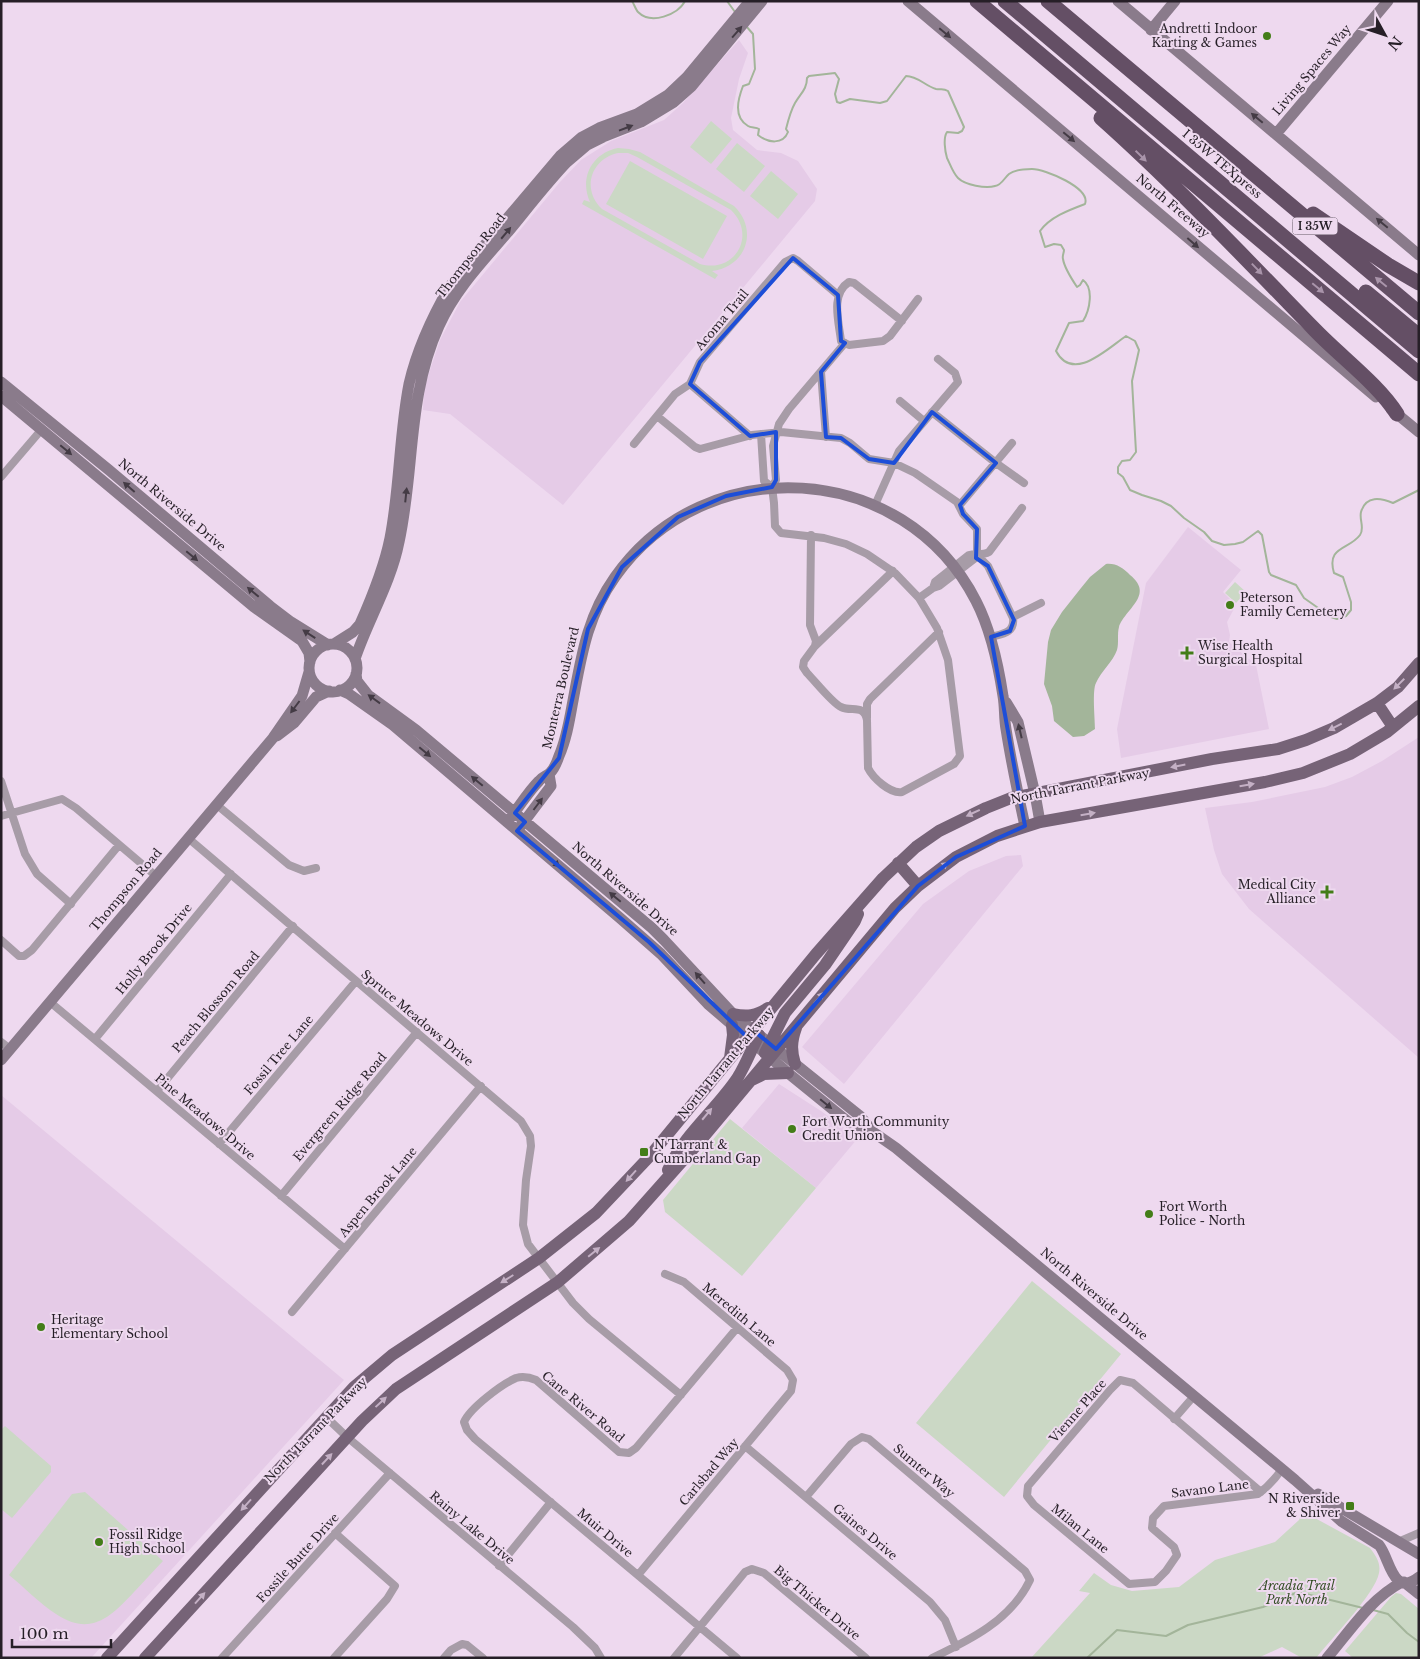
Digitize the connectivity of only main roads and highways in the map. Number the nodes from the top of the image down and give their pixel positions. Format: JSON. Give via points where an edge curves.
{"nodes":[{"id":1,"x":908,"y":1,"type":"edge"},
{"id":2,"x":977,"y":1,"type":"edge"},
{"id":3,"x":1005,"y":1,"type":"edge"},
{"id":4,"x":1020,"y":1,"type":"edge"},
{"id":5,"x":1048,"y":1,"type":"edge"},
{"id":6,"x":1059,"y":1,"type":"edge"},
{"id":7,"x":1118,"y":1,"type":"edge"},
{"id":8,"x":1175,"y":1,"type":"edge"},
{"id":9,"x":1388,"y":1,"type":"edge"},
{"id":10,"x":758,"y":2,"type":"edge"},
{"id":11,"x":992,"y":14,"type":"junction"},
{"id":12,"x":1151,"y":30,"type":"junction"},
{"id":13,"x":1164,"y":99,"type":"junction"},
{"id":14,"x":1276,"y":134,"type":"junction"},
{"id":15,"x":1211,"y":139,"type":"junction"},
{"id":16,"x":1419,"y":255,"type":"edge"},
{"id":17,"x":1419,"y":283,"type":"edge"},
{"id":18,"x":1419,"y":313,"type":"edge"},
{"id":19,"x":1419,"y":336,"type":"edge"},
{"id":20,"x":1419,"y":351,"type":"edge"},
{"id":21,"x":1419,"y":374,"type":"edge"},
{"id":22,"x":1,"y":382,"type":"edge"},
{"id":23,"x":1,"y":396,"type":"edge"},
{"id":24,"x":1398,"y":414,"type":"junction"},
{"id":25,"x":1419,"y":432,"type":"edge"},
{"id":26,"x":155,"y":517,"type":"junction"},
{"id":27,"x":388,"y":566,"type":"junction"},
{"id":28,"x":331,"y":644,"type":"junction"},
{"id":29,"x":355,"y":659,"type":"junction"},
{"id":30,"x":1419,"y":663,"type":"edge"},
{"id":31,"x":310,"y":667,"type":"junction"},
{"id":32,"x":356,"y":674,"type":"junction"},
{"id":33,"x":335,"y":691,"type":"junction"},
{"id":34,"x":1004,"y":698,"type":"junction"},
{"id":35,"x":1377,"y":703,"type":"junction"},
{"id":36,"x":1419,"y":706,"type":"edge"},
{"id":37,"x":1393,"y":727,"type":"junction"},
{"id":38,"x":273,"y":738,"type":"junction"},
{"id":39,"x":549,"y":774,"type":"junction"},
{"id":40,"x":1035,"y":794,"type":"junction"},
{"id":41,"x":1019,"y":797,"type":"junction"},
{"id":42,"x":515,"y":813,"type":"junction"},
{"id":43,"x":507,"y":822,"type":"junction"},
{"id":44,"x":1040,"y":822,"type":"junction"},
{"id":45,"x":521,"y":826,"type":"junction"},
{"id":46,"x":1026,"y":826,"type":"junction"},
{"id":47,"x":898,"y":863,"type":"junction"},
{"id":48,"x":918,"y":886,"type":"junction"},
{"id":49,"x":864,"y":900,"type":"junction"},
{"id":50,"x":774,"y":1004,"type":"junction"},
{"id":51,"x":733,"y":1019,"type":"junction"},
{"id":52,"x":798,"y":1024,"type":"junction"},
{"id":53,"x":753,"y":1036,"type":"junction"},
{"id":54,"x":6,"y":1046,"type":"edge"},
{"id":55,"x":770,"y":1050,"type":"junction"},
{"id":56,"x":730,"y":1058,"type":"junction"},
{"id":57,"x":1,"y":1060,"type":"edge"},
{"id":58,"x":792,"y":1069,"type":"junction"},
{"id":59,"x":750,"y":1081,"type":"junction"},
{"id":60,"x":662,"y":1184,"type":"junction"},
{"id":61,"x":1295,"y":1480,"type":"junction"},
{"id":62,"x":1415,"y":1550,"type":"edge"},
{"id":63,"x":1390,"y":1566,"type":"junction"},
{"id":64,"x":1419,"y":1577,"type":"edge"},
{"id":65,"x":1403,"y":1582,"type":"junction"},
{"id":66,"x":1419,"y":1594,"type":"edge"},
{"id":67,"x":1378,"y":1598,"type":"junction"},
{"id":68,"x":111,"y":1656,"type":"edge"},
{"id":69,"x":145,"y":1658,"type":"edge"},
{"id":70,"x":1327,"y":1658,"type":"edge"}],
"edges":[{"from":1,"to":24,"type":"main road","name":"North Freeway","one_way":true},
{"from":2,"to":11,"type":"highway"},
{"from":3,"to":20,"type":"highway","name":"I 35W TEXpress"},
{"from":4,"to":19,"type":"highway","name":"I 35W TEXpress"},
{"from":5,"to":13,"type":"highway","number":"I 35W"},
{"from":6,"to":13,"type":"highway","via":[[1158,87]]},
{"from":7,"to":12,"type":"main road"},
{"from":8,"to":12,"type":"main road"},
{"from":9,"to":14,"type":"main road","name":"Living Spaces Way"},
{"from":10,"to":27,"type":"main road","name":"Thompson Road","via":[[708,57],[691,87],[674,102],[587,145],[539,187],[462,279],[432,343],[413,394],[404,510],[399,542]]},
{"from":11,"to":21,"type":"highway","one_way":true},
{"from":11,"to":24,"type":"highway","one_way":true,"via":[[998,26],[1211,222],[1389,401]]},
{"from":14,"to":12,"type":"main road","one_way":true},
{"from":13,"to":15,"type":"highway","number":"I 35W"},
{"from":16,"to":14,"type":"main road","one_way":true},
{"from":15,"to":17,"type":"highway","via":[[1227,144],[1292,198]]},
{"from":18,"to":15,"type":"highway","number":"I 35W","one_way":true},
{"from":26,"to":22,"type":"main road","name":"North Riverside Drive","one_way":true},
{"from":23,"to":26,"type":"main road","name":"North Riverside Drive","one_way":true},
{"from":24,"to":25,"type":"main road","name":"North Freeway"},
{"from":28,"to":26,"type":"main road","name":"North Riverside Drive","one_way":true,"via":[[291,622]]},
{"from":26,"to":31,"type":"main road","name":"North Riverside Drive","one_way":true,"via":[[263,615],[302,641],[309,652]]},
{"from":27,"to":28,"type":"main road","name":"Thompson Road","via":[[360,624],[353,632]]},
{"from":27,"to":29,"type":"main road","name":"Thompson Road"},
{"from":28,"to":29,"type":"main road","name":"North Riverside Drive","via":[[345,647]]},
{"from":28,"to":31,"type":"main road","via":[[316,651]]},
{"from":29,"to":32,"type":"main road","name":"North Riverside Drive"},
{"from":30,"to":35,"type":"main road","name":"North Tarrant Parkway","one_way":true,"via":[[1398,687]]},
{"from":31,"to":33,"type":"main road","name":"North Riverside Drive","via":[[316,685]]},
{"from":31,"to":38,"type":"main road","name":"Thompson Road","one_way":true,"via":[[302,696]]},
{"from":32,"to":33,"type":"main road","via":[[350,684]]},
{"from":42,"to":32,"type":"main road","name":"North Riverside Drive","one_way":true,"via":[[368,695],[357,682]]},
{"from":33,"to":38,"type":"main road","name":"Thompson Road","via":[[316,697],[294,723]]},
{"from":33,"to":43,"type":"main road","name":"North Riverside Drive","one_way":true,"via":[[349,694],[393,725]]},
{"from":34,"to":39,"type":"main road","name":"Monterra Boulevard","via":[[991,637],[975,598],[936,546],[875,505],[821,489],[772,488],[731,495],[678,517],[652,536],[622,567],[595,611],[588,629],[565,742]]},
{"from":40,"to":34,"type":"main road","name":"Monterra Boulevard","one_way":true,"via":[[1018,722]]},
{"from":34,"to":41,"type":"main road","name":"Monterra Boulevard"},
{"from":35,"to":37,"type":"main road"},
{"from":35,"to":40,"type":"main road","name":"North Tarrant Parkway","one_way":true,"via":[[1334,728],[1278,749]]},
{"from":36,"to":37,"type":"main road"},
{"from":44,"to":37,"type":"main road","one_way":true,"via":[[1303,773],[1350,754]]},
{"from":38,"to":54,"type":"main road","name":"Thompson Road","via":[[50,1002]]},
{"from":39,"to":42,"type":"main road","name":"Monterra Boulevard","via":[[540,779]]},
{"from":45,"to":39,"type":"main road","name":"Monterra Boulevard","one_way":true,"via":[[551,786]]},
{"from":40,"to":41,"type":"main road","name":"North Tarrant Parkway"},
{"from":40,"to":44,"type":"main road","name":"Monterra Boulevard"},
{"from":41,"to":46,"type":"main road","name":"Monterra Boulevard"},
{"from":41,"to":47,"type":"main road","name":"North Tarrant Parkway","one_way":true,"via":[[986,808],[939,831]]},
{"from":42,"to":43,"type":"main road","name":"Monterra Boulevard"},
{"from":42,"to":45,"type":"main road","name":"North Riverside Drive"},
{"from":43,"to":45,"type":"main road","name":"North Riverside Drive"},
{"from":44,"to":46,"type":"main road"},
{"from":45,"to":51,"type":"main road","name":"North Riverside Drive","via":[[664,940]]},
{"from":48,"to":46,"type":"main road","one_way":true,"via":[[956,857],[997,836]]},
{"from":47,"to":48,"type":"main road"},
{"from":47,"to":49,"type":"main road","name":"North Tarrant Parkway"},
{"from":52,"to":48,"type":"main road","one_way":true,"via":[[895,908]]},
{"from":49,"to":50,"type":"main road","name":"North Tarrant Parkway"},
{"from":49,"to":55,"type":"main road","via":[[855,921],[825,965],[785,1013]]},
{"from":50,"to":51,"type":"main road","via":[[754,1015]]},
{"from":50,"to":53,"type":"main road","name":"North Tarrant Parkway"},
{"from":51,"to":53,"type":"main road","name":"North Riverside Drive"},
{"from":51,"to":56,"type":"main road"},
{"from":52,"to":55,"type":"main road"},
{"from":52,"to":58,"type":"main road","via":[[792,1040]]},
{"from":53,"to":55,"type":"main road","name":"North Riverside Drive"},
{"from":53,"to":56,"type":"main road","name":"North Tarrant Parkway"},
{"from":60,"to":53,"type":"main road","one_way":true,"via":[[673,1158],[738,1076]]},
{"from":54,"to":57,"type":"main road","name":"Thompson Road"},
{"from":55,"to":58,"type":"main road","name":"North Riverside Drive"},
{"from":55,"to":59,"type":"main road"},
{"from":56,"to":68,"type":"main road","name":"North Tarrant Parkway","one_way":true,"via":[[649,1156],[596,1213],[539,1258],[392,1355],[354,1387]]},
{"from":58,"to":59,"type":"main road","via":[[764,1074]]},
{"from":58,"to":61,"type":"main road","name":"North Riverside Drive","via":[[852,1125],[873,1132],[896,1148]]},
{"from":59,"to":60,"type":"main road"},
{"from":69,"to":60,"type":"main road","one_way":true,"via":[[347,1437],[396,1389],[558,1282],[629,1221]]},
{"from":61,"to":62,"type":"main road","name":"North Riverside Drive"},
{"from":61,"to":63,"type":"main road","name":"North Riverside Drive","via":[[1341,1521],[1379,1545]]},
{"from":62,"to":63,"type":"main road","via":[[1396,1552]]},
{"from":63,"to":65,"type":"main road","name":"North Riverside Drive","via":[[1394,1578]]},
{"from":63,"to":67,"type":"main road"},
{"from":64,"to":65,"type":"main road"},
{"from":65,"to":66,"type":"main road"},
{"from":65,"to":67,"type":"main road"},
{"from":67,"to":70,"type":"main road"}]}
